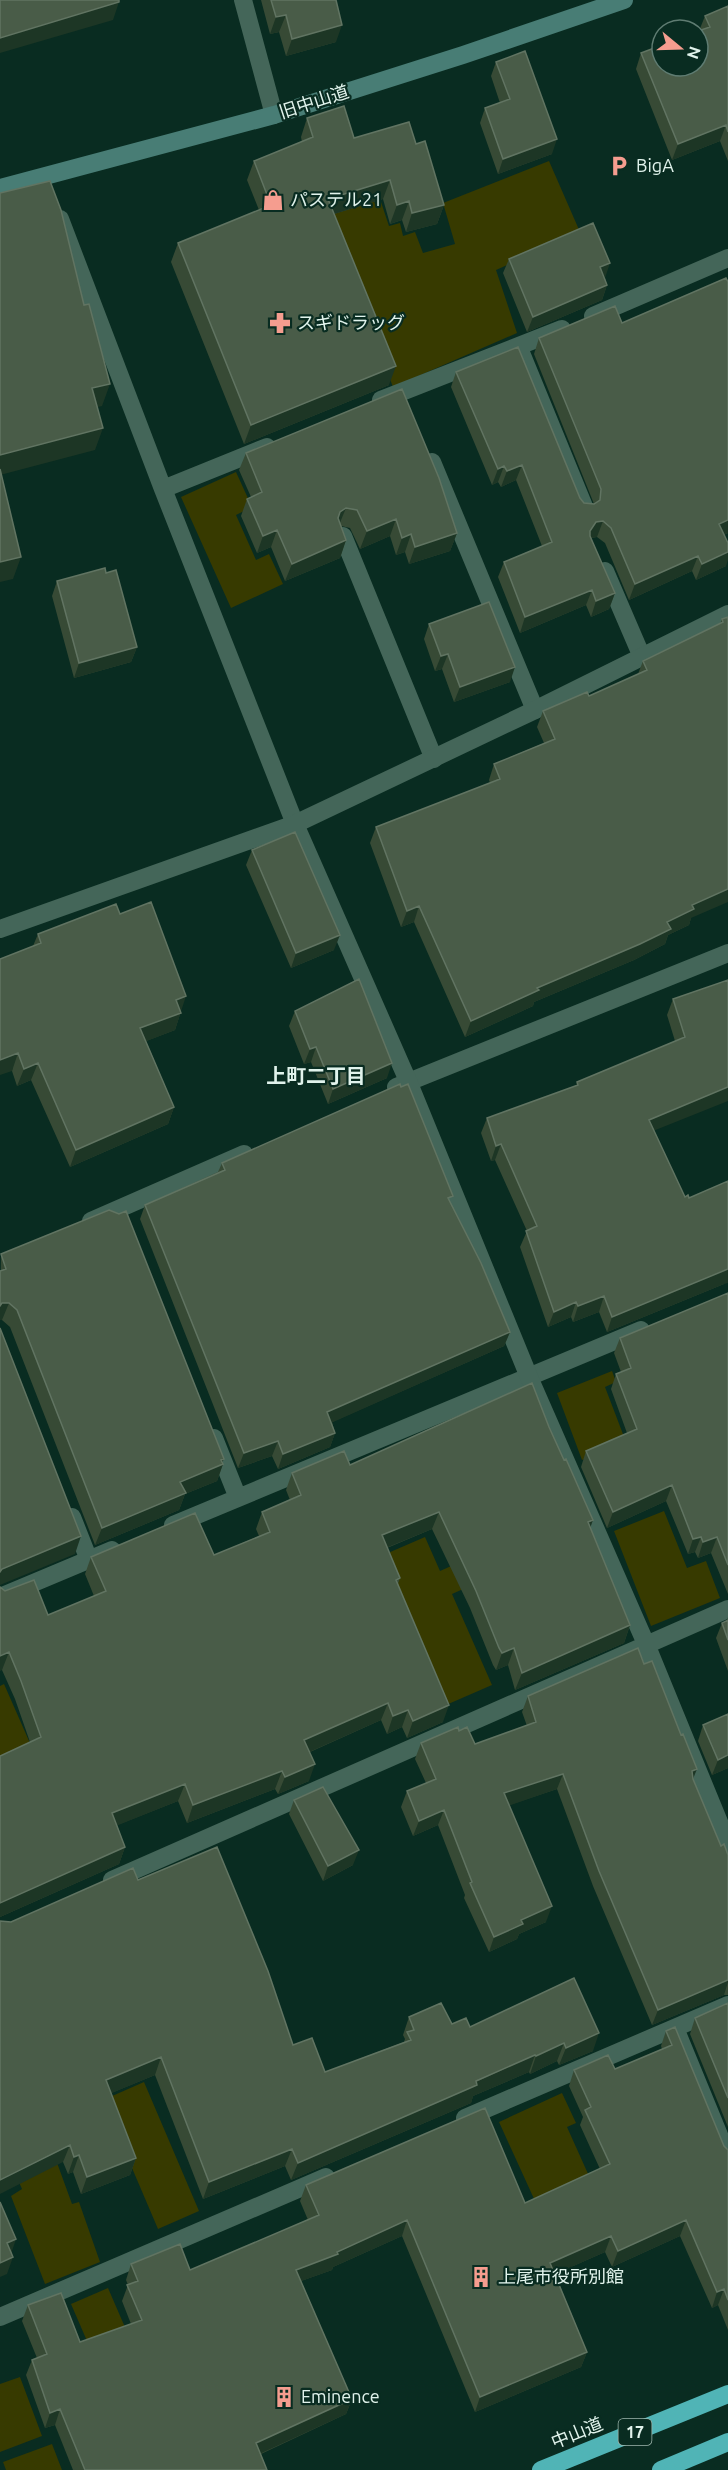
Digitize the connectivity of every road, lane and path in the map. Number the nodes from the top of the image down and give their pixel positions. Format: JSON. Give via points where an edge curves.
{"nodes":[{"id":1,"x":243,"y":0,"type":"edge"},
{"id":2,"x":624,"y":0,"type":"edge"},
{"id":3,"x":274,"y":115,"type":"junction"},
{"id":4,"x":0,"y":188,"type":"edge"},
{"id":5,"x":48,"y":188,"type":"junction"},
{"id":6,"x":728,"y":258,"type":"edge"},
{"id":7,"x":519,"y":348,"type":"junction"},
{"id":8,"x":370,"y":405,"type":"edge"},
{"id":9,"x":283,"y":440,"type":"edge"},
{"id":10,"x":425,"y":446,"type":"edge"},
{"id":11,"x":163,"y":489,"type":"junction"},
{"id":12,"x":585,"y":509,"type":"edge"},
{"id":13,"x":343,"y":536,"type":"edge"},
{"id":14,"x":600,"y":559,"type":"edge"},
{"id":15,"x":728,"y":614,"type":"edge"},
{"id":16,"x":642,"y":657,"type":"junction"},
{"id":17,"x":536,"y":710,"type":"junction"},
{"id":18,"x":434,"y":759,"type":"junction"},
{"id":19,"x":295,"y":824,"type":"junction"},
{"id":20,"x":0,"y":929,"type":"edge"},
{"id":21,"x":728,"y":953,"type":"edge"},
{"id":22,"x":408,"y":1081,"type":"junction"},
{"id":23,"x":375,"y":1096,"type":"edge"},
{"id":24,"x":255,"y":1149,"type":"edge"},
{"id":25,"x":123,"y":1207,"type":"junction"},
{"id":26,"x":72,"y":1228,"type":"edge"},
{"id":27,"x":131,"y":1229,"type":"edge"},
{"id":28,"x":662,"y":1321,"type":"edge"},
{"id":29,"x":529,"y":1377,"type":"junction"},
{"id":30,"x":208,"y":1423,"type":"edge"},
{"id":31,"x":238,"y":1498,"type":"junction"},
{"id":32,"x":68,"y":1506,"type":"edge"},
{"id":33,"x":153,"y":1533,"type":"edge"},
{"id":34,"x":131,"y":1542,"type":"edge"},
{"id":35,"x":88,"y":1560,"type":"junction"},
{"id":36,"x":0,"y":1597,"type":"edge"},
{"id":37,"x":728,"y":1609,"type":"edge"},
{"id":38,"x":646,"y":1644,"type":"junction"},
{"id":39,"x":728,"y":1844,"type":"edge"},
{"id":40,"x":99,"y":1886,"type":"edge"},
{"id":41,"x":728,"y":2005,"type":"edge"},
{"id":42,"x":675,"y":2028,"type":"junction"},
{"id":43,"x":447,"y":2126,"type":"edge"},
{"id":44,"x":728,"y":2157,"type":"edge"},
{"id":45,"x":338,"y":2173,"type":"edge"},
{"id":46,"x":0,"y":2317,"type":"edge"},
{"id":47,"x":728,"y":2394,"type":"edge"},
{"id":48,"x":728,"y":2442,"type":"edge"},
{"id":49,"x":541,"y":2470,"type":"edge"},
{"id":50,"x":662,"y":2470,"type":"edge"}],
"edges":[{"from":1,"to":3,"type":"street"},
{"from":2,"to":3,"type":"main road","name":"旧中山道"},
{"from":3,"to":5,"type":"main road","name":"旧中山道"},
{"from":4,"to":5,"type":"main road","name":"旧中山道"},
{"from":5,"to":11,"type":"street"},
{"from":6,"to":7,"type":"street"},
{"from":7,"to":8,"type":"street","via":[[405,397]]},
{"from":7,"to":12,"type":"street"},
{"from":9,"to":11,"type":"street"},
{"from":10,"to":17,"type":"street"},
{"from":11,"to":19,"type":"street"},
{"from":13,"to":18,"type":"street"},
{"from":14,"to":16,"type":"street"},
{"from":15,"to":16,"type":"street"},
{"from":16,"to":17,"type":"street"},
{"from":17,"to":18,"type":"street"},
{"from":18,"to":19,"type":"street"},
{"from":19,"to":20,"type":"street"},
{"from":19,"to":22,"type":"street"},
{"from":21,"to":22,"type":"street"},
{"from":22,"to":23,"type":"street"},
{"from":22,"to":29,"type":"street"},
{"from":24,"to":25,"type":"street"},
{"from":25,"to":26,"type":"street"},
{"from":25,"to":27,"type":"street"},
{"from":28,"to":29,"type":"street"},
{"from":29,"to":31,"type":"street"},
{"from":29,"to":38,"type":"street"},
{"from":30,"to":31,"type":"street"},
{"from":31,"to":33,"type":"street"},
{"from":32,"to":35,"type":"street"},
{"from":34,"to":35,"type":"street"},
{"from":35,"to":36,"type":"street"},
{"from":37,"to":38,"type":"street"},
{"from":38,"to":39,"type":"street"},
{"from":38,"to":40,"type":"street"},
{"from":41,"to":42,"type":"street"},
{"from":42,"to":43,"type":"street"},
{"from":42,"to":44,"type":"street"},
{"from":45,"to":46,"type":"street"},
{"from":47,"to":49,"type":"highway","name":"中山道","number":"17"},
{"from":48,"to":50,"type":"highway","number":"17"}]}
